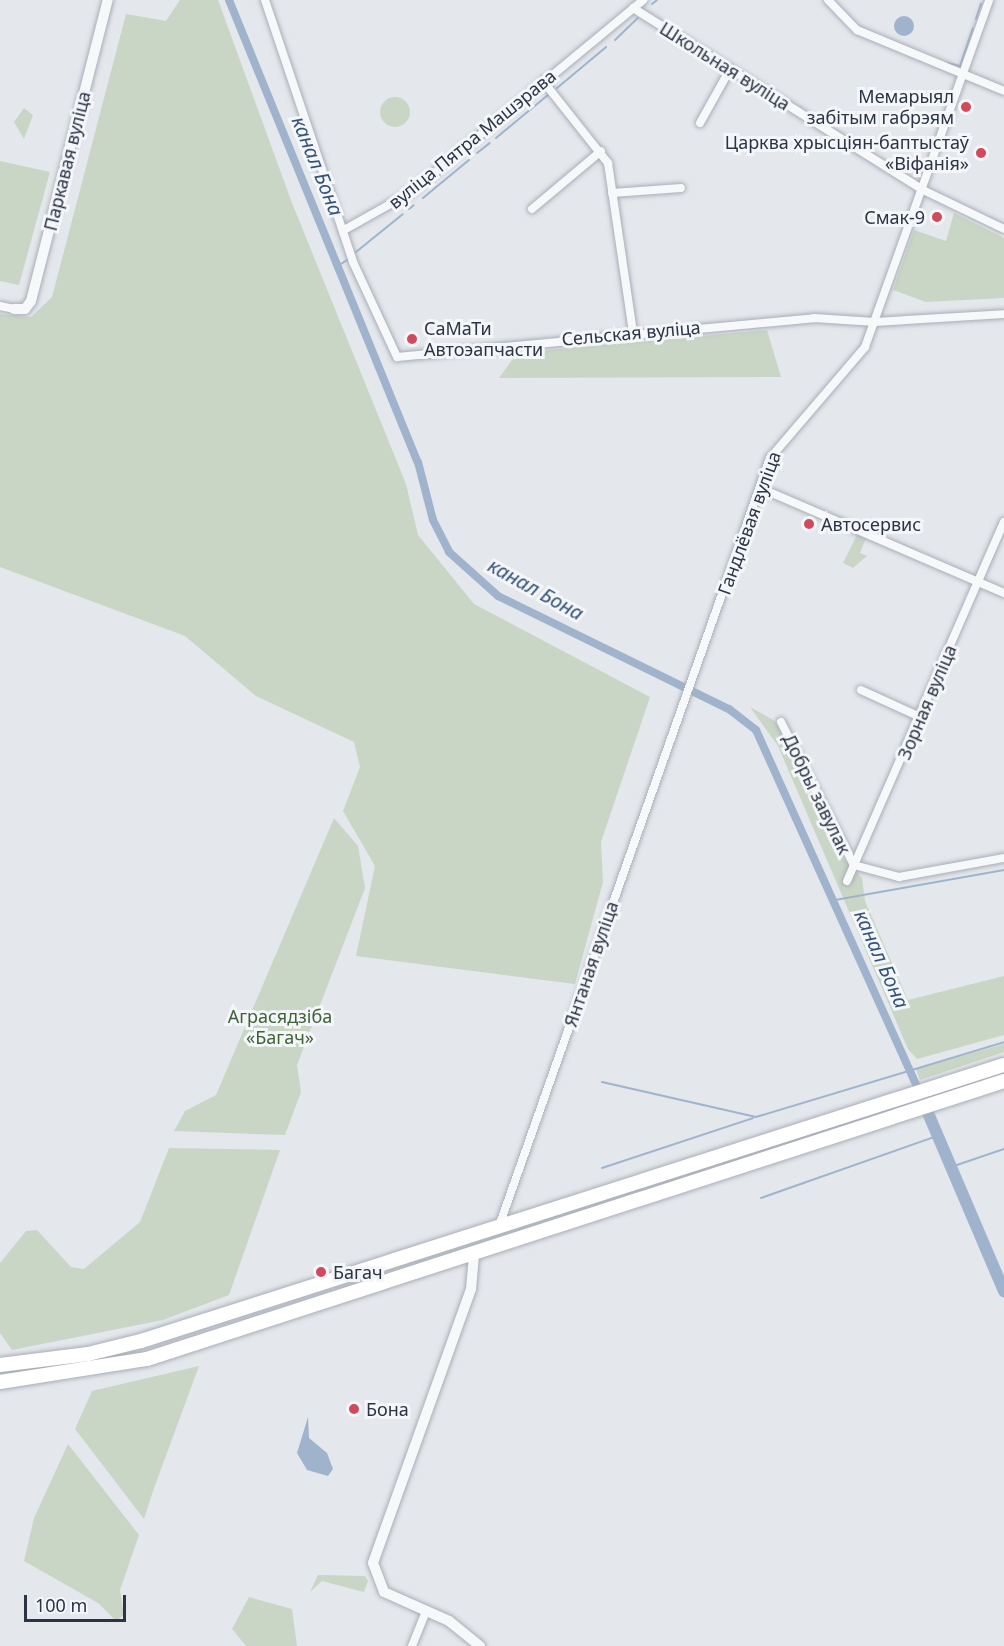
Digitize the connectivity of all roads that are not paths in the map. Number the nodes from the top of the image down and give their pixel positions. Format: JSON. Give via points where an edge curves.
{"nodes":[{"id":1,"x":108,"y":0,"type":"edge"},
{"id":2,"x":265,"y":0,"type":"edge"},
{"id":3,"x":643,"y":0,"type":"edge"},
{"id":4,"x":828,"y":0,"type":"edge"},
{"id":5,"x":989,"y":0,"type":"edge"},
{"id":6,"x":633,"y":8,"type":"junction"},
{"id":7,"x":730,"y":69,"type":"junction"},
{"id":8,"x":964,"y":74,"type":"junction"},
{"id":9,"x":543,"y":81,"type":"junction"},
{"id":10,"x":1004,"y":91,"type":"edge"},
{"id":11,"x":700,"y":123,"type":"dead end"},
{"id":12,"x":601,"y":151,"type":"junction"},
{"id":13,"x":681,"y":188,"type":"dead end"},
{"id":14,"x":923,"y":190,"type":"junction"},
{"id":15,"x":612,"y":193,"type":"junction"},
{"id":16,"x":532,"y":209,"type":"dead end"},
{"id":17,"x":1003,"y":226,"type":"edge"},
{"id":18,"x":344,"y":230,"type":"junction"},
{"id":19,"x":0,"y":306,"type":"edge"},
{"id":20,"x":14,"y":309,"type":"joint"},
{"id":21,"x":1004,"y":314,"type":"edge"},
{"id":22,"x":875,"y":322,"type":"junction"},
{"id":23,"x":633,"y":333,"type":"junction"},
{"id":24,"x":760,"y":488,"type":"junction"},
{"id":25,"x":1004,"y":522,"type":"edge"},
{"id":26,"x":978,"y":582,"type":"junction"},
{"id":27,"x":1004,"y":593,"type":"edge"},
{"id":28,"x":861,"y":690,"type":"dead end"},
{"id":29,"x":682,"y":698,"type":"joint"},
{"id":30,"x":920,"y":717,"type":"junction"},
{"id":31,"x":781,"y":722,"type":"dead end"},
{"id":32,"x":1004,"y":858,"type":"edge"},
{"id":33,"x":854,"y":865,"type":"junction"},
{"id":34,"x":847,"y":881,"type":"dead end"},
{"id":35,"x":1004,"y":1065,"type":"edge"},
{"id":36,"x":1004,"y":1081,"type":"edge"},
{"id":37,"x":498,"y":1229,"type":"junction"},
{"id":38,"x":474,"y":1255,"type":"junction"},
{"id":39,"x":0,"y":1365,"type":"edge"},
{"id":40,"x":0,"y":1382,"type":"edge"},
{"id":41,"x":426,"y":1611,"type":"junction"},
{"id":42,"x":412,"y":1646,"type":"edge"},
{"id":43,"x":480,"y":1646,"type":"edge"}],
"edges":[{"from":1,"to":20,"type":"street","name":"Паркавая вуліца","via":[[32,301],[25,309]]},
{"from":2,"to":18,"type":"street","via":[[304,128]]},
{"from":3,"to":6,"type":"street","name":"вуліца Пятра Машэрава"},
{"from":4,"to":8,"type":"street","via":[[857,30]]},
{"from":5,"to":8,"type":"street","name":"Гандлёвая вуліца"},
{"from":6,"to":7,"type":"street","name":"Школьная вуліца"},
{"from":6,"to":9,"type":"street","name":"вуліца Пятра Машэрава"},
{"from":7,"to":11,"type":"street"},
{"from":7,"to":14,"type":"street","name":"Школьная вуліца"},
{"from":8,"to":10,"type":"street"},
{"from":8,"to":14,"type":"street","name":"Гандлёвая вуліца"},
{"from":9,"to":12,"type":"street"},
{"from":9,"to":18,"type":"street","name":"вуліца Пятра Машэрава","via":[[410,193]]},
{"from":12,"to":15,"type":"street"},
{"from":12,"to":16,"type":"street"},
{"from":13,"to":15,"type":"street"},
{"from":14,"to":17,"type":"street","name":"Школьная вуліца"},
{"from":14,"to":22,"type":"street","name":"Гандлёвая вуліца"},
{"from":15,"to":23,"type":"street"},
{"from":18,"to":23,"type":"street","name":"Сельская вуліца","via":[[353,262],[397,357]]},
{"from":19,"to":20,"type":"street"},
{"from":21,"to":22,"type":"street","name":"Сельская вуліца"},
{"from":22,"to":23,"type":"street","name":"Сельская вуліца","via":[[814,318]]},
{"from":22,"to":24,"type":"street","name":"Гандлёвая вуліца","via":[[858,361],[775,448]]},
{"from":24,"to":26,"type":"street"},
{"from":24,"to":29,"type":"street","name":"Гандлёвая вуліца"},
{"from":25,"to":26,"type":"street","name":"Зорная вуліца"},
{"from":26,"to":27,"type":"street"},
{"from":26,"to":30,"type":"street","name":"Зорная вуліца"},
{"from":28,"to":30,"type":"street"},
{"from":29,"to":37,"type":"street","name":"Янтаная вуліца"},
{"from":30,"to":33,"type":"street","name":"Зорная вуліца"},
{"from":31,"to":33,"type":"street","name":"Добры завулак"},
{"from":32,"to":33,"type":"street","via":[[899,877]]},
{"from":33,"to":34,"type":"street","name":"Зорная вуліца"},
{"from":35,"to":37,"type":"highway"},
{"from":36,"to":38,"type":"highway"},
{"from":37,"to":39,"type":"highway","via":[[141,1341],[88,1354]]},
{"from":38,"to":40,"type":"highway","via":[[147,1359]]},
{"from":38,"to":41,"type":"street","via":[[471,1289],[373,1563],[384,1592]]},
{"from":41,"to":42,"type":"street"},
{"from":41,"to":43,"type":"street","via":[[468,1632]]}]}
